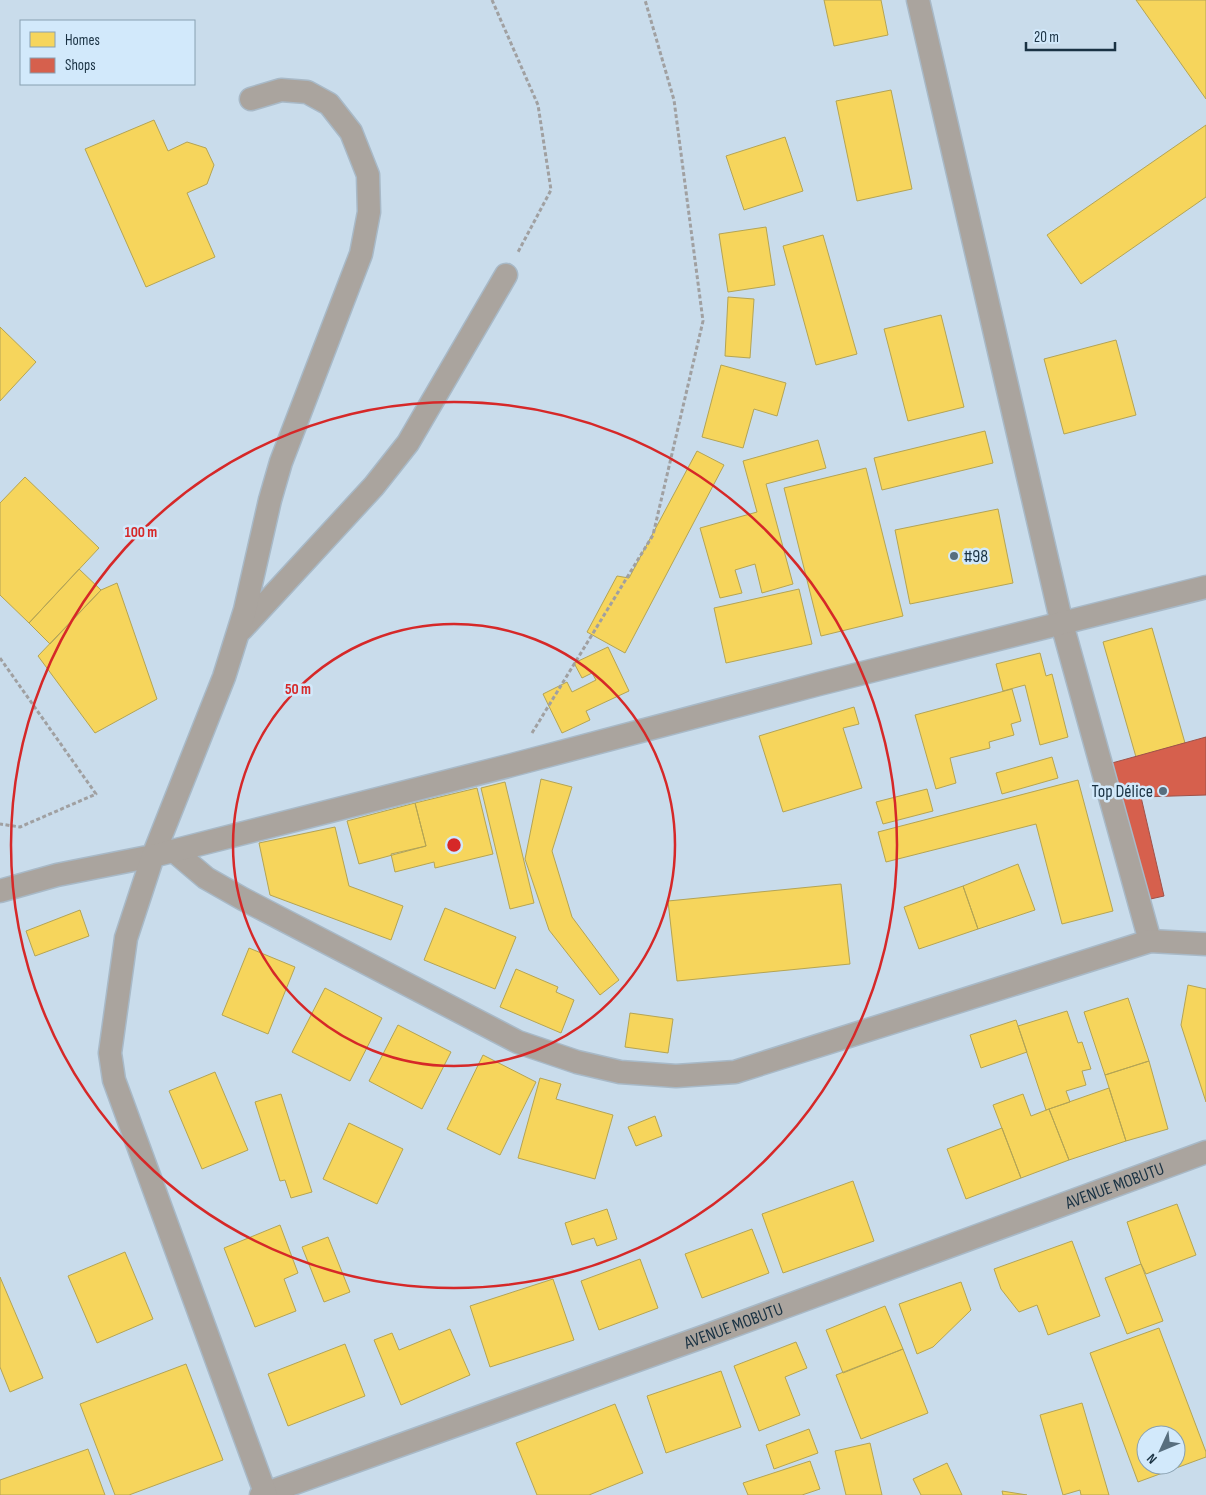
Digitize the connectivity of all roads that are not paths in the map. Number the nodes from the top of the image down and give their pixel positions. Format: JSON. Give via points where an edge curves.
{"nodes":[{"id":1,"x":918,"y":0,"type":"edge"},
{"id":2,"x":251,"y":98,"type":"dead end"},
{"id":3,"x":506,"y":275,"type":"road end"},
{"id":4,"x":1206,"y":587,"type":"edge"},
{"id":5,"x":1062,"y":624,"type":"junction"},
{"id":6,"x":238,"y":633,"type":"junction"},
{"id":7,"x":174,"y":851,"type":"junction"},
{"id":8,"x":153,"y":856,"type":"junction"},
{"id":9,"x":0,"y":890,"type":"edge"},
{"id":10,"x":1150,"y":941,"type":"junction"},
{"id":11,"x":1206,"y":944,"type":"edge"},
{"id":12,"x":1206,"y":1152,"type":"edge"},
{"id":13,"x":264,"y":1494,"type":"edge"}],
"edges":[{"from":1,"to":5,"type":"street"},
{"from":2,"to":6,"type":"street","via":[[280,90],[307,92],[330,104],[351,132],[368,175],[369,212],[361,254],[281,462]]},
{"from":3,"to":6,"type":"street","via":[[408,443],[374,486]]},
{"from":4,"to":5,"type":"street"},
{"from":5,"to":7,"type":"street"},
{"from":5,"to":10,"type":"street"},
{"from":6,"to":8,"type":"street","via":[[224,677]]},
{"from":7,"to":8,"type":"street"},
{"from":7,"to":10,"type":"street","via":[[206,878],[243,899],[518,1042],[577,1062],[620,1072],[676,1076],[735,1072]]},
{"from":8,"to":9,"type":"street"},
{"from":8,"to":13,"type":"street","via":[[126,938],[110,1053],[114,1080]]},
{"from":10,"to":11,"type":"street"},
{"from":12,"to":13,"type":"street","name":"AVENUE MOBUTU"}]}
